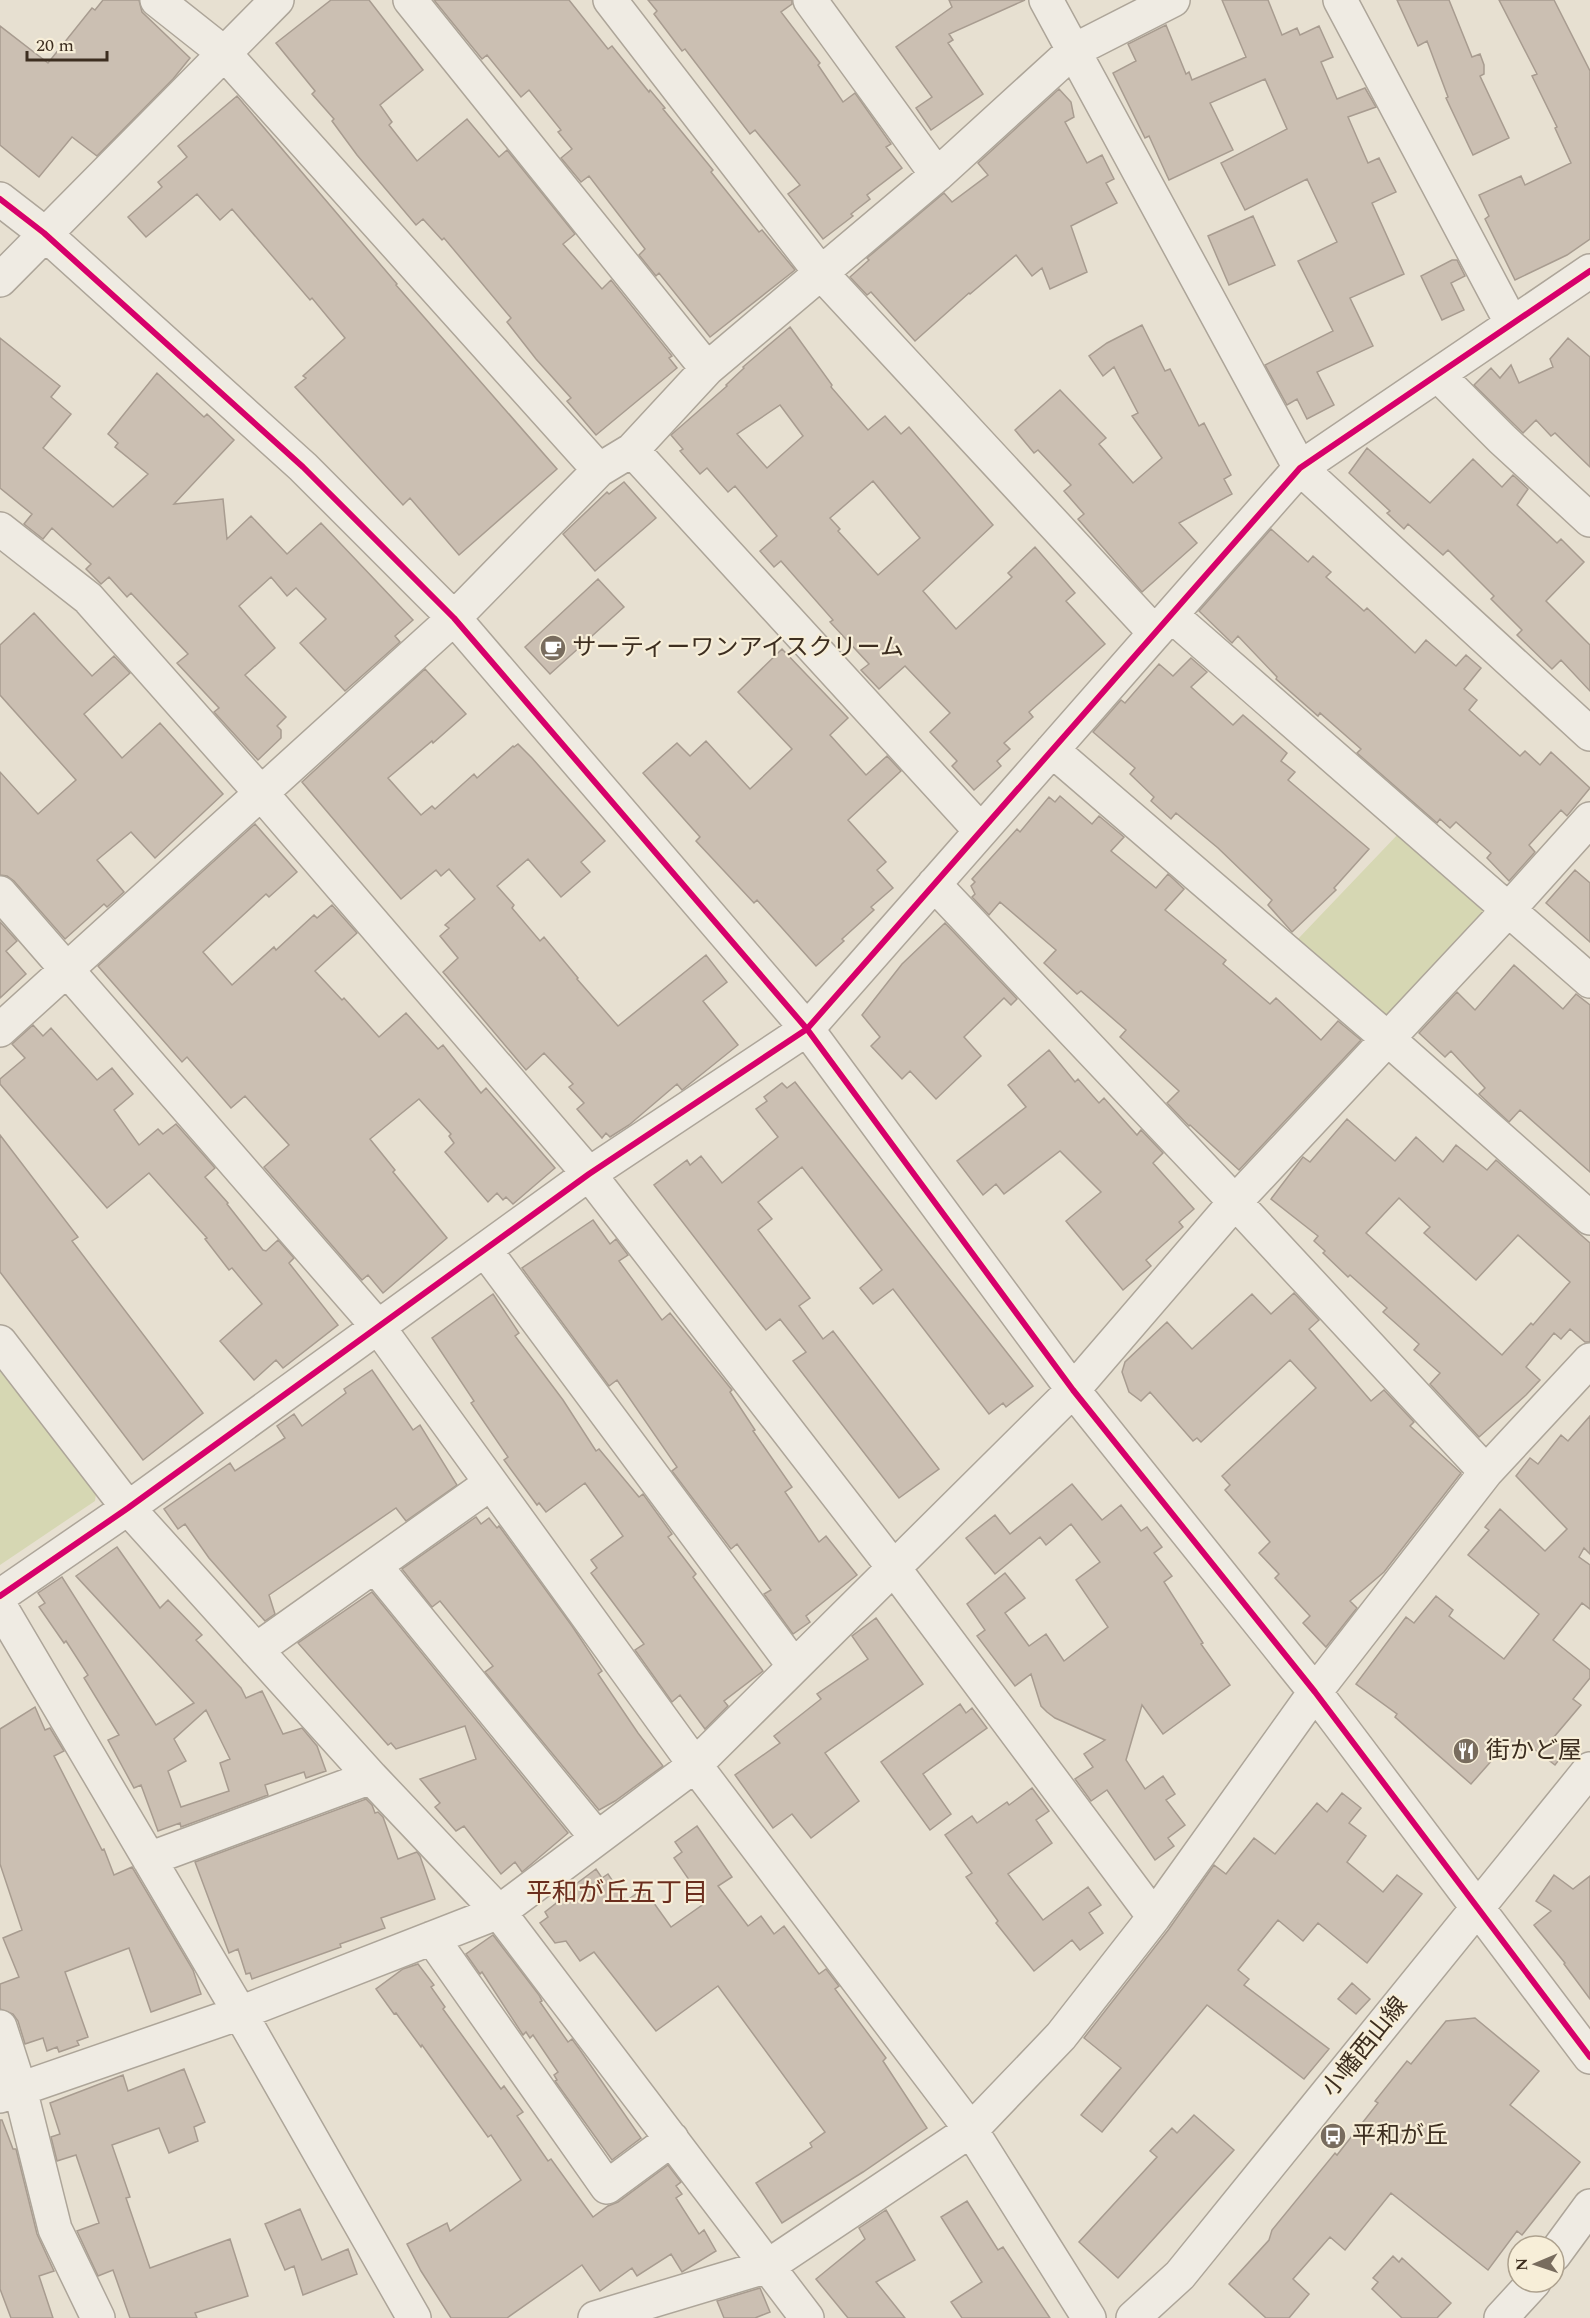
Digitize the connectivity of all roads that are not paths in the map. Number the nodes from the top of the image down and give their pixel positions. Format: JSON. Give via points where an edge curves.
{"nodes":[{"id":1,"x":157,"y":0,"type":"edge"},
{"id":2,"x":277,"y":0,"type":"edge"},
{"id":3,"x":410,"y":0,"type":"edge"},
{"id":4,"x":610,"y":0,"type":"edge"},
{"id":5,"x":810,"y":0,"type":"edge"},
{"id":6,"x":1046,"y":0,"type":"edge"},
{"id":7,"x":1173,"y":0,"type":"edge"},
{"id":8,"x":1340,"y":0,"type":"edge"},
{"id":9,"x":1073,"y":51,"type":"junction"},
{"id":10,"x":224,"y":53,"type":"junction"},
{"id":11,"x":937,"y":175,"type":"junction"},
{"id":12,"x":0,"y":199,"type":"edge"},
{"id":13,"x":44,"y":233,"type":"junction"},
{"id":14,"x":820,"y":272,"type":"junction"},
{"id":15,"x":0,"y":279,"type":"edge"},
{"id":16,"x":1584,"y":284,"type":"edge"},
{"id":17,"x":1512,"y":324,"type":"junction"},
{"id":18,"x":707,"y":369,"type":"junction"},
{"id":19,"x":1437,"y":375,"type":"junction"},
{"id":20,"x":632,"y":450,"type":"junction"},
{"id":21,"x":1300,"y":468,"type":"junction"},
{"id":22,"x":599,"y":470,"type":"junction"},
{"id":23,"x":1590,"y":520,"type":"edge"},
{"id":24,"x":0,"y":529,"type":"edge"},
{"id":25,"x":454,"y":618,"type":"junction"},
{"id":26,"x":1163,"y":624,"type":"junction"},
{"id":27,"x":1590,"y":734,"type":"edge"},
{"id":28,"x":1052,"y":750,"type":"junction"},
{"id":29,"x":261,"y":793,"type":"junction"},
{"id":30,"x":1590,"y":819,"type":"edge"},
{"id":31,"x":981,"y":831,"type":"junction"},
{"id":32,"x":934,"y":884,"type":"junction"},
{"id":33,"x":0,"y":893,"type":"edge"},
{"id":34,"x":1509,"y":909,"type":"junction"},
{"id":35,"x":68,"y":969,"type":"junction"},
{"id":36,"x":1590,"y":981,"type":"edge"},
{"id":37,"x":807,"y":1029,"type":"junction"},
{"id":38,"x":0,"y":1030,"type":"edge"},
{"id":39,"x":1388,"y":1039,"type":"junction"},
{"id":40,"x":589,"y":1174,"type":"junction"},
{"id":41,"x":1235,"y":1202,"type":"junction"},
{"id":42,"x":1590,"y":1218,"type":"edge"},
{"id":43,"x":485,"y":1250,"type":"junction"},
{"id":44,"x":379,"y":1328,"type":"junction"},
{"id":45,"x":0,"y":1342,"type":"edge"},
{"id":46,"x":1590,"y":1360,"type":"edge"},
{"id":47,"x":1073,"y":1390,"type":"junction"},
{"id":48,"x":1486,"y":1472,"type":"junction"},
{"id":49,"x":491,"y":1483,"type":"junction"},
{"id":50,"x":129,"y":1508,"type":"junction"},
{"id":51,"x":375,"y":1566,"type":"junction"},
{"id":52,"x":893,"y":1567,"type":"junction"},
{"id":53,"x":0,"y":1596,"type":"edge"},
{"id":54,"x":0,"y":1606,"type":"edge"},
{"id":55,"x":256,"y":1650,"type":"junction"},
{"id":56,"x":794,"y":1666,"type":"junction"},
{"id":57,"x":1315,"y":1692,"type":"junction"},
{"id":58,"x":695,"y":1766,"type":"junction"},
{"id":59,"x":1590,"y":1769,"type":"edge"},
{"id":60,"x":371,"y":1777,"type":"junction"},
{"id":61,"x":597,"y":1838,"type":"junction"},
{"id":62,"x":149,"y":1859,"type":"junction"},
{"id":63,"x":1478,"y":1908,"type":"junction"},
{"id":64,"x":499,"y":1911,"type":"junction"},
{"id":65,"x":1154,"y":1917,"type":"junction"},
{"id":66,"x":432,"y":1938,"type":"junction"},
{"id":67,"x":240,"y":2013,"type":"junction"},
{"id":68,"x":0,"y":2027,"type":"edge"},
{"id":69,"x":1590,"y":2057,"type":"edge"},
{"id":70,"x":10,"y":2093,"type":"edge"},
{"id":71,"x":971,"y":2130,"type":"junction"},
{"id":72,"x":672,"y":2139,"type":"junction"},
{"id":73,"x":1590,"y":2206,"type":"edge"},
{"id":74,"x":1566,"y":2239,"type":"edge"},
{"id":75,"x":768,"y":2266,"type":"junction"},
{"id":76,"x":1525,"y":2294,"type":"edge"},
{"id":77,"x":1508,"y":2315,"type":"edge"},
{"id":78,"x":98,"y":2318,"type":"edge"},
{"id":79,"x":414,"y":2318,"type":"edge"},
{"id":80,"x":595,"y":2318,"type":"edge"},
{"id":81,"x":807,"y":2318,"type":"edge"},
{"id":82,"x":1089,"y":2318,"type":"edge"},
{"id":83,"x":1133,"y":2318,"type":"edge"}],
"edges":[{"from":1,"to":10,"type":"street"},
{"from":2,"to":10,"type":"street"},
{"from":3,"to":18,"type":"street"},
{"from":4,"to":14,"type":"street"},
{"from":5,"to":11,"type":"street"},
{"from":6,"to":9,"type":"street"},
{"from":7,"to":9,"type":"street"},
{"from":8,"to":17,"type":"street"},
{"from":9,"to":11,"type":"street"},
{"from":9,"to":21,"type":"street"},
{"from":10,"to":13,"type":"street"},
{"from":10,"to":22,"type":"street"},
{"from":11,"to":14,"type":"street"},
{"from":12,"to":13,"type":"street"},
{"from":13,"to":15,"type":"street"},
{"from":13,"to":25,"type":"street","via":[[303,467]]},
{"from":14,"to":18,"type":"street"},
{"from":14,"to":26,"type":"street"},
{"from":16,"to":17,"type":"street"},
{"from":17,"to":19,"type":"street"},
{"from":18,"to":20,"type":"street"},
{"from":19,"to":21,"type":"street"},
{"from":19,"to":23,"type":"street"},
{"from":20,"to":22,"type":"street"},
{"from":20,"to":31,"type":"street"},
{"from":21,"to":26,"type":"street"},
{"from":21,"to":27,"type":"street"},
{"from":22,"to":25,"type":"street"},
{"from":24,"to":29,"type":"street","via":[[88,598]]},
{"from":25,"to":29,"type":"street"},
{"from":25,"to":37,"type":"street"},
{"from":26,"to":28,"type":"street"},
{"from":26,"to":34,"type":"street"},
{"from":28,"to":31,"type":"street"},
{"from":28,"to":39,"type":"street"},
{"from":29,"to":35,"type":"street"},
{"from":29,"to":40,"type":"street"},
{"from":30,"to":34,"type":"street"},
{"from":31,"to":32,"type":"street"},
{"from":32,"to":37,"type":"street"},
{"from":32,"to":41,"type":"street"},
{"from":33,"to":35,"type":"street"},
{"from":34,"to":36,"type":"street"},
{"from":34,"to":39,"type":"street"},
{"from":35,"to":38,"type":"street"},
{"from":35,"to":44,"type":"street"},
{"from":37,"to":40,"type":"street"},
{"from":37,"to":47,"type":"street"},
{"from":39,"to":41,"type":"street"},
{"from":39,"to":42,"type":"street"},
{"from":40,"to":43,"type":"street"},
{"from":40,"to":52,"type":"street"},
{"from":41,"to":47,"type":"street"},
{"from":41,"to":48,"type":"street"},
{"from":43,"to":44,"type":"street"},
{"from":43,"to":56,"type":"street"},
{"from":44,"to":49,"type":"street"},
{"from":44,"to":50,"type":"street"},
{"from":45,"to":50,"type":"street"},
{"from":46,"to":48,"type":"street"},
{"from":47,"to":52,"type":"street"},
{"from":47,"to":57,"type":"street"},
{"from":48,"to":57,"type":"street"},
{"from":49,"to":51,"type":"street"},
{"from":49,"to":58,"type":"street"},
{"from":50,"to":53,"type":"street"},
{"from":50,"to":55,"type":"street"},
{"from":51,"to":55,"type":"street"},
{"from":51,"to":61,"type":"street"},
{"from":52,"to":56,"type":"street"},
{"from":52,"to":65,"type":"street"},
{"from":54,"to":62,"type":"street"},
{"from":55,"to":60,"type":"street"},
{"from":56,"to":58,"type":"street"},
{"from":57,"to":63,"type":"street"},
{"from":57,"to":65,"type":"street"},
{"from":58,"to":61,"type":"street"},
{"from":58,"to":71,"type":"street"},
{"from":59,"to":63,"type":"street","name":"小幡西山線"},
{"from":60,"to":62,"type":"street"},
{"from":60,"to":64,"type":"street"},
{"from":61,"to":64,"type":"street"},
{"from":62,"to":67,"type":"street"},
{"from":63,"to":69,"type":"street"},
{"from":63,"to":83,"type":"street","name":"小幡西山線","via":[[1180,2275]]},
{"from":64,"to":66,"type":"street"},
{"from":64,"to":72,"type":"street"},
{"from":65,"to":71,"type":"street","via":[[1061,2036]]},
{"from":66,"to":67,"type":"street"},
{"from":66,"to":72,"type":"street","via":[[607,2187]]},
{"from":67,"to":70,"type":"street"},
{"from":67,"to":79,"type":"street"},
{"from":68,"to":70,"type":"street"},
{"from":70,"to":78,"type":"street","via":[[55,2229]]},
{"from":71,"to":75,"type":"street"},
{"from":71,"to":82,"type":"street"},
{"from":72,"to":75,"type":"street"},
{"from":73,"to":74,"type":"street"},
{"from":75,"to":80,"type":"street"},
{"from":75,"to":81,"type":"street"},
{"from":76,"to":77,"type":"street"}]}
